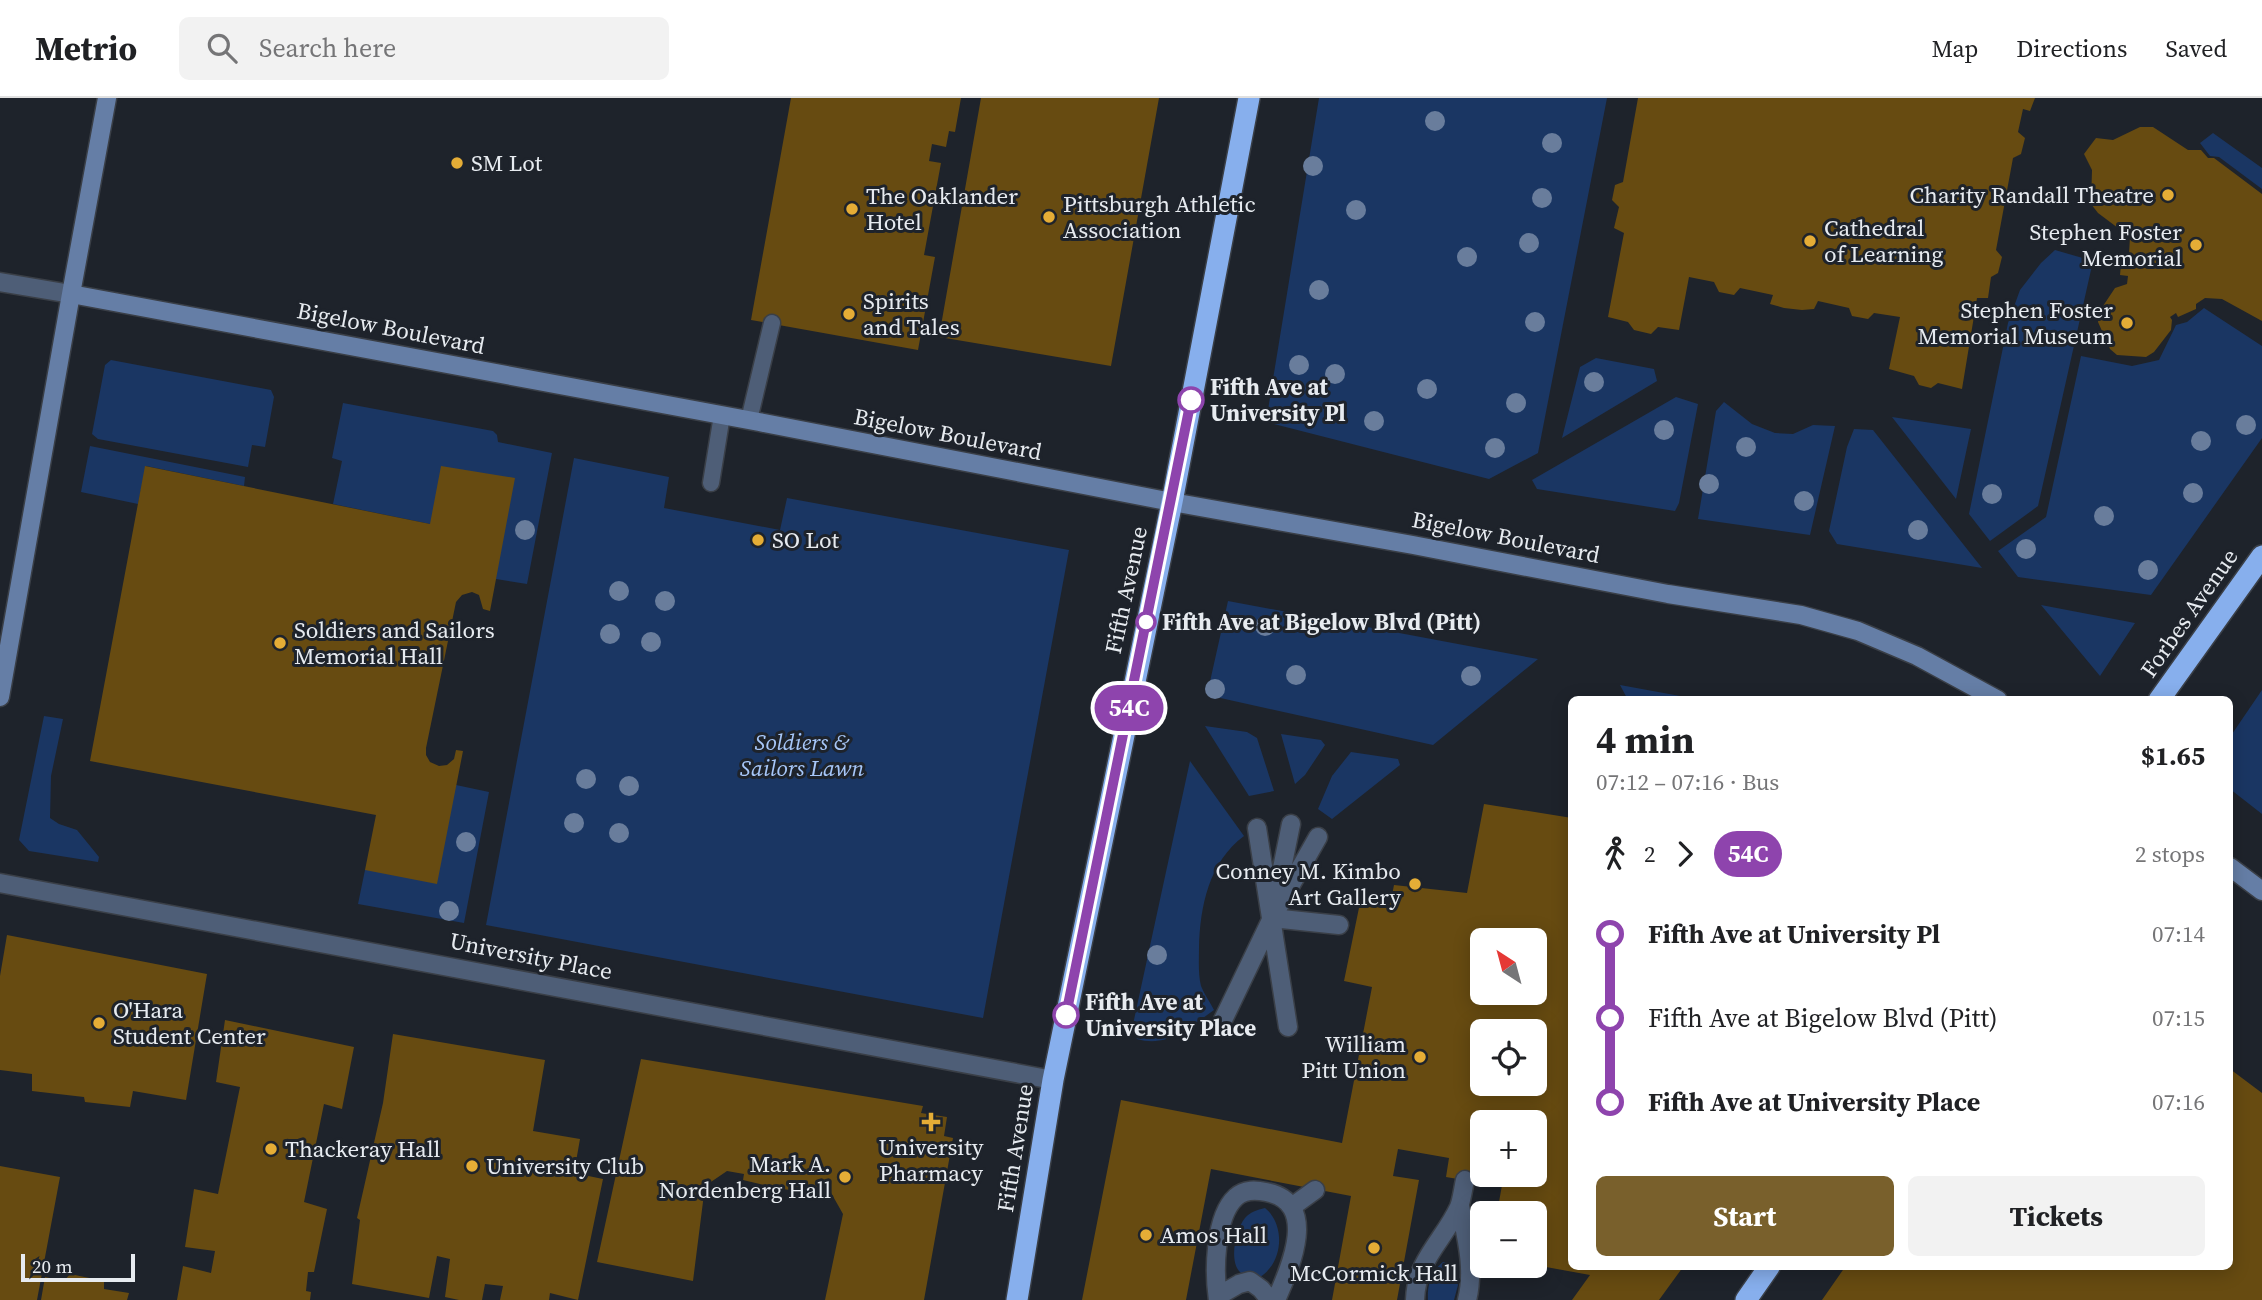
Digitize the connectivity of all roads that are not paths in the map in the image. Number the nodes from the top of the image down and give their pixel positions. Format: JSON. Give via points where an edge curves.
{"nodes":[{"id":1,"x":107,"y":98,"type":"edge"},
{"id":2,"x":1249,"y":98,"type":"edge"},
{"id":3,"x":0,"y":282,"type":"edge"},
{"id":4,"x":71,"y":294,"type":"junction"},
{"id":5,"x":772,"y":323,"type":"dead end"},
{"id":6,"x":722,"y":415,"type":"junction"},
{"id":7,"x":749,"y":420,"type":"junction"},
{"id":8,"x":711,"y":483,"type":"dead end"},
{"id":9,"x":1172,"y":502,"type":"junction"},
{"id":10,"x":2262,"y":555,"type":"edge"},
{"id":11,"x":1991,"y":696,"type":"edge"},
{"id":12,"x":2163,"y":696,"type":"edge"},
{"id":13,"x":0,"y":697,"type":"edge"},
{"id":14,"x":1291,"y":824,"type":"dead end"},
{"id":15,"x":1257,"y":828,"type":"dead end"},
{"id":16,"x":1318,"y":838,"type":"dead end"},
{"id":17,"x":2233,"y":869,"type":"edge"},
{"id":18,"x":0,"y":883,"type":"edge"},
{"id":19,"x":2262,"y":891,"type":"edge"},
{"id":20,"x":1272,"y":918,"type":"junction"},
{"id":21,"x":1339,"y":925,"type":"dead end"},
{"id":22,"x":1223,"y":1020,"type":"dead end"},
{"id":23,"x":1288,"y":1027,"type":"dead end"},
{"id":24,"x":1053,"y":1080,"type":"junction"},
{"id":25,"x":1465,"y":1180,"type":"dead end"},
{"id":26,"x":1315,"y":1190,"type":"dead end"},
{"id":27,"x":1293,"y":1206,"type":"junction"},
{"id":28,"x":1460,"y":1206,"type":"junction"},
{"id":29,"x":1767,"y":1270,"type":"edge"},
{"id":30,"x":1218,"y":1298,"type":"edge"},
{"id":31,"x":1017,"y":1300,"type":"edge"},
{"id":32,"x":1270,"y":1300,"type":"edge"},
{"id":33,"x":1276,"y":1300,"type":"edge"},
{"id":34,"x":1415,"y":1300,"type":"edge"},
{"id":35,"x":1467,"y":1300,"type":"edge"},
{"id":36,"x":1746,"y":1300,"type":"edge"}],
"edges":[{"from":1,"to":4,"type":"main road"},
{"from":2,"to":9,"type":"highway","name":"Fifth Avenue"},
{"from":3,"to":4,"type":"street"},
{"from":4,"to":6,"type":"main road","name":"Bigelow Boulevard"},
{"from":4,"to":13,"type":"main road"},
{"from":5,"to":7,"type":"lane"},
{"from":6,"to":7,"type":"main road","name":"Bigelow Boulevard"},
{"from":6,"to":8,"type":"lane"},
{"from":7,"to":9,"type":"main road","name":"Bigelow Boulevard"},
{"from":9,"to":11,"type":"main road","name":"Bigelow Boulevard","via":[[1801,615],[1858,631],[1917,656]]},
{"from":9,"to":24,"type":"highway","name":"Fifth Avenue"},
{"from":10,"to":12,"type":"highway","name":"Forbes Avenue"},
{"from":14,"to":20,"type":"street"},
{"from":15,"to":20,"type":"street"},
{"from":16,"to":20,"type":"street"},
{"from":17,"to":19,"type":"main road"},
{"from":18,"to":24,"type":"street","name":"University Place"},
{"from":20,"to":21,"type":"street"},
{"from":20,"to":22,"type":"street"},
{"from":20,"to":23,"type":"street"},
{"from":24,"to":31,"type":"highway","name":"Fifth Avenue"},
{"from":25,"to":28,"type":"street"},
{"from":26,"to":27,"type":"street"},
{"from":27,"to":30,"type":"street","via":[[1268,1186],[1236,1197],[1219,1232]]},
{"from":27,"to":33,"type":"street","via":[[1296,1243]]},
{"from":28,"to":34,"type":"street","via":[[1426,1256]]},
{"from":28,"to":35,"type":"street","via":[[1470,1262]]},
{"from":29,"to":36,"type":"highway"},
{"from":30,"to":32,"type":"street","via":[[1250,1282]]}]}
